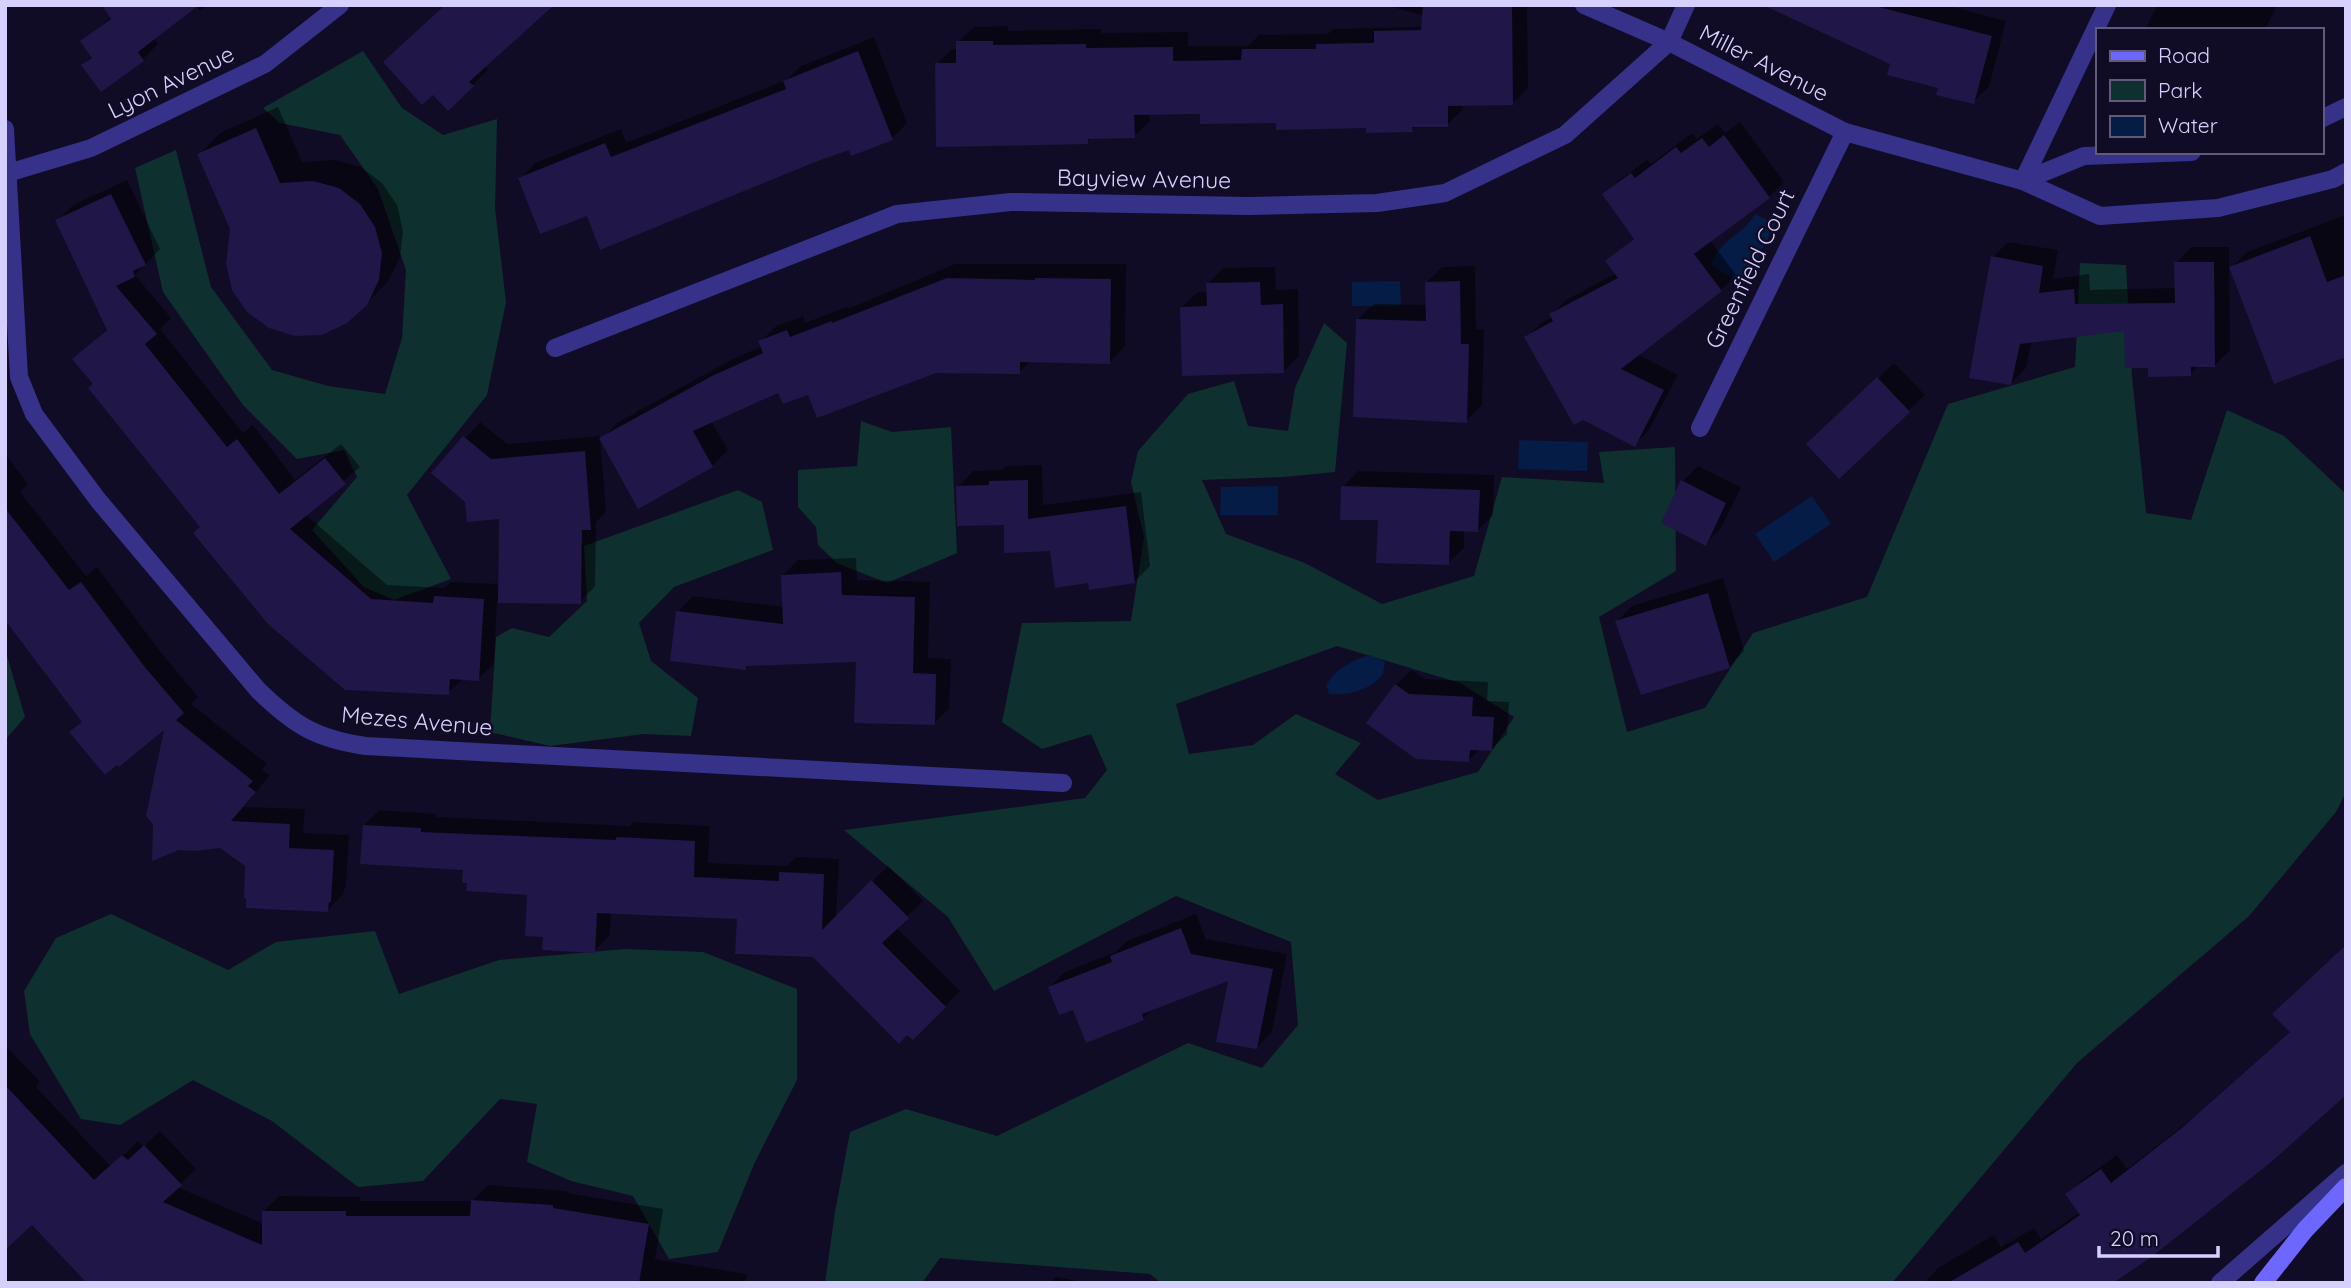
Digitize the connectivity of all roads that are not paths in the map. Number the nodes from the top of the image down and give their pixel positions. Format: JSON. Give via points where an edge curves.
{"nodes":[{"id":1,"x":340,"y":5,"type":"edge"},
{"id":2,"x":1584,"y":5,"type":"edge"},
{"id":3,"x":1686,"y":5,"type":"edge"},
{"id":4,"x":2107,"y":5,"type":"edge"},
{"id":5,"x":2096,"y":28,"type":"edge"},
{"id":6,"x":2096,"y":28,"type":"edge"},
{"id":7,"x":1669,"y":42,"type":"junction"},
{"id":8,"x":2346,"y":107,"type":"edge"},
{"id":9,"x":2323,"y":118,"type":"edge"},
{"id":10,"x":5,"y":129,"type":"edge"},
{"id":11,"x":1845,"y":132,"type":"junction"},
{"id":12,"x":2138,"y":154,"type":"edge"},
{"id":13,"x":2346,"y":172,"type":"edge"},
{"id":14,"x":8,"y":173,"type":"junction"},
{"id":15,"x":2023,"y":181,"type":"junction"},
{"id":16,"x":555,"y":348,"type":"dead end"},
{"id":17,"x":1700,"y":428,"type":"dead end"},
{"id":18,"x":1063,"y":783,"type":"dead end"},
{"id":19,"x":2346,"y":1173,"type":"edge"},
{"id":20,"x":2346,"y":1187,"type":"edge"},
{"id":21,"x":2220,"y":1283,"type":"edge"},
{"id":22,"x":2263,"y":1283,"type":"edge"}],
"edges":[{"from":1,"to":14,"type":"street","name":"Lyon Avenue","via":[[265,64],[91,148]]},
{"from":2,"to":7,"type":"street","name":"Miller Avenue"},
{"from":3,"to":7,"type":"street","name":"Bayview Avenue"},
{"from":4,"to":6,"type":"street"},
{"from":5,"to":15,"type":"street"},
{"from":7,"to":11,"type":"street","name":"Miller Avenue"},
{"from":7,"to":16,"type":"street","name":"Bayview Avenue","via":[[1565,135],[1445,192],[1377,202],[1249,206],[1011,202],[897,214]]},
{"from":8,"to":9,"type":"street"},
{"from":10,"to":14,"type":"street","name":"Mezes Avenue"},
{"from":11,"to":15,"type":"street","name":"Miller Avenue"},
{"from":11,"to":17,"type":"street","name":"Greenfield Court"},
{"from":12,"to":15,"type":"street","via":[[2084,156]]},
{"from":13,"to":15,"type":"street","name":"Miller Avenue","via":[[2218,208],[2100,216]]},
{"from":14,"to":18,"type":"street","name":"Mezes Avenue","via":[[19,377],[34,414],[98,500],[258,691],[310,732],[366,746]]},
{"from":19,"to":21,"type":"street"},
{"from":20,"to":22,"type":"street"}]}
